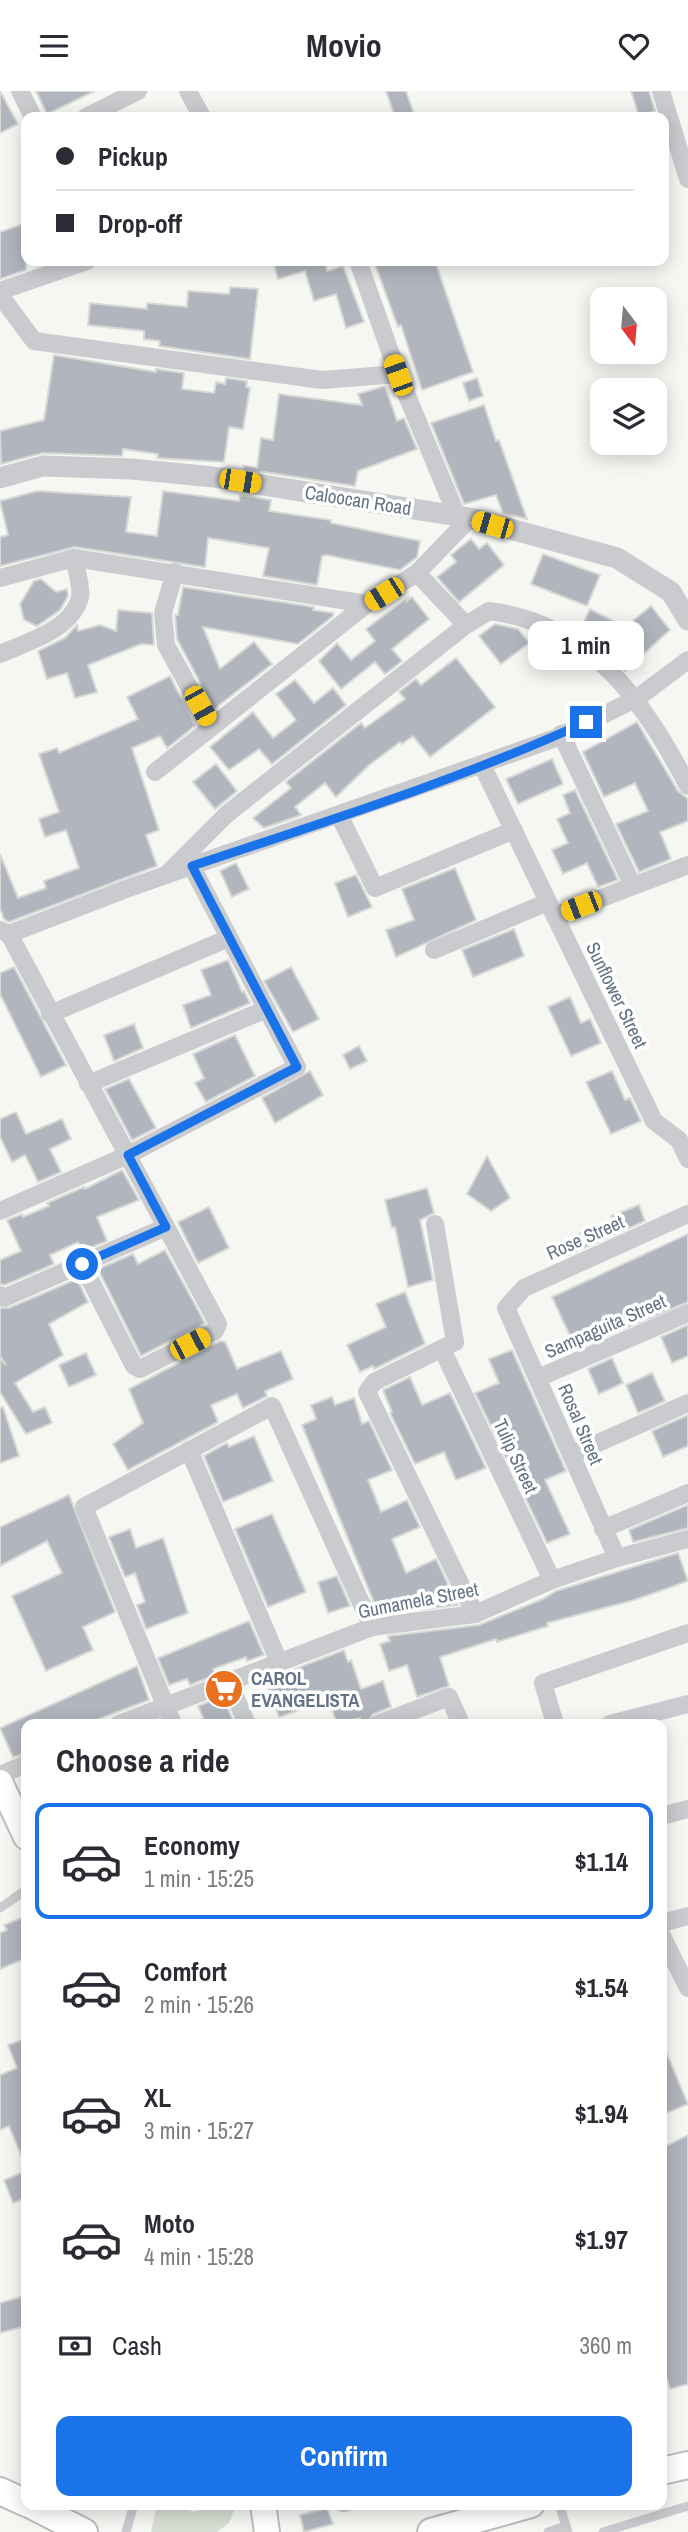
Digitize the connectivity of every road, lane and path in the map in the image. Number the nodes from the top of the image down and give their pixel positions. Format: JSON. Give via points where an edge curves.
{"nodes":[{"id":1,"x":20,"y":91,"type":"edge"},
{"id":2,"x":138,"y":91,"type":"edge"},
{"id":3,"x":188,"y":91,"type":"edge"},
{"id":4,"x":662,"y":91,"type":"edge"},
{"id":5,"x":30,"y":112,"type":"edge"},
{"id":6,"x":96,"y":112,"type":"edge"},
{"id":7,"x":199,"y":112,"type":"edge"},
{"id":8,"x":668,"y":112,"type":"edge"},
{"id":9,"x":669,"y":115,"type":"edge"},
{"id":10,"x":688,"y":179,"type":"edge"},
{"id":11,"x":73,"y":266,"type":"edge"},
{"id":12,"x":360,"y":266,"type":"edge"},
{"id":13,"x":0,"y":293,"type":"edge"},
{"id":14,"x":398,"y":375,"type":"junction"},
{"id":15,"x":0,"y":478,"type":"edge"},
{"id":16,"x":463,"y":517,"type":"junction"},
{"id":17,"x":74,"y":558,"type":"junction"},
{"id":18,"x":175,"y":572,"type":"junction"},
{"id":19,"x":417,"y":573,"type":"junction"},
{"id":20,"x":0,"y":578,"type":"edge"},
{"id":21,"x":367,"y":604,"type":"junction"},
{"id":22,"x":688,"y":621,"type":"edge"},
{"id":23,"x":466,"y":625,"type":"junction"},
{"id":24,"x":0,"y":654,"type":"edge"},
{"id":25,"x":688,"y":660,"type":"edge"},
{"id":26,"x":636,"y":699,"type":"junction"},
{"id":27,"x":211,"y":727,"type":"junction"},
{"id":28,"x":561,"y":734,"type":"junction"},
{"id":29,"x":482,"y":765,"type":"junction"},
{"id":30,"x":155,"y":772,"type":"dead end"},
{"id":31,"x":688,"y":786,"type":"edge"},
{"id":32,"x":339,"y":815,"type":"junction"},
{"id":33,"x":514,"y":830,"type":"junction"},
{"id":34,"x":688,"y":865,"type":"edge"},
{"id":35,"x":192,"y":866,"type":"junction"},
{"id":36,"x":165,"y":876,"type":"junction"},
{"id":37,"x":633,"y":886,"type":"junction"},
{"id":38,"x":552,"y":909,"type":"junction"},
{"id":39,"x":5,"y":932,"type":"edge"},
{"id":40,"x":229,"y":938,"type":"junction"},
{"id":41,"x":434,"y":950,"type":"dead end"},
{"id":42,"x":267,"y":1009,"type":"junction"},
{"id":43,"x":50,"y":1014,"type":"junction"},
{"id":44,"x":89,"y":1084,"type":"junction"},
{"id":45,"x":684,"y":1138,"type":"edge"},
{"id":46,"x":128,"y":1155,"type":"junction"},
{"id":47,"x":688,"y":1159,"type":"edge"},
{"id":48,"x":0,"y":1211,"type":"edge"},
{"id":49,"x":688,"y":1214,"type":"edge"},
{"id":50,"x":435,"y":1224,"type":"dead end"},
{"id":51,"x":166,"y":1227,"type":"junction"},
{"id":52,"x":82,"y":1264,"type":"junction"},
{"id":53,"x":0,"y":1295,"type":"edge"},
{"id":54,"x":506,"y":1308,"type":"joint"},
{"id":55,"x":688,"y":1313,"type":"edge"},
{"id":56,"x":442,"y":1349,"type":"junction"},
{"id":57,"x":538,"y":1378,"type":"junction"},
{"id":58,"x":688,"y":1403,"type":"edge"},
{"id":59,"x":189,"y":1450,"type":"junction"},
{"id":60,"x":571,"y":1455,"type":"junction"},
{"id":61,"x":688,"y":1493,"type":"edge"},
{"id":62,"x":603,"y":1529,"type":"junction"},
{"id":63,"x":688,"y":1539,"type":"edge"},
{"id":64,"x":617,"y":1558,"type":"junction"},
{"id":65,"x":552,"y":1580,"type":"junction"},
{"id":66,"x":475,"y":1614,"type":"junction"},
{"id":67,"x":372,"y":1627,"type":"junction"},
{"id":68,"x":688,"y":1633,"type":"edge"},
{"id":69,"x":279,"y":1662,"type":"junction"},
{"id":70,"x":229,"y":1681,"type":"junction"},
{"id":71,"x":166,"y":1703,"type":"junction"},
{"id":72,"x":688,"y":1704,"type":"edge"},
{"id":73,"x":130,"y":1719,"type":"edge"},
{"id":74,"x":171,"y":1719,"type":"edge"},
{"id":75,"x":245,"y":1719,"type":"edge"},
{"id":76,"x":392,"y":1719,"type":"edge"},
{"id":77,"x":459,"y":1719,"type":"edge"},
{"id":78,"x":554,"y":1719,"type":"edge"},
{"id":79,"x":630,"y":1719,"type":"edge"},
{"id":80,"x":21,"y":1766,"type":"edge"},
{"id":81,"x":0,"y":1775,"type":"edge"},
{"id":82,"x":0,"y":1783,"type":"edge"},
{"id":83,"x":688,"y":1809,"type":"edge"},
{"id":84,"x":667,"y":1815,"type":"edge"},
{"id":85,"x":21,"y":1827,"type":"edge"},
{"id":86,"x":21,"y":1893,"type":"edge"},
{"id":87,"x":0,"y":1908,"type":"edge"},
{"id":88,"x":688,"y":1916,"type":"edge"},
{"id":89,"x":667,"y":1922,"type":"edge"},
{"id":90,"x":667,"y":1946,"type":"edge"},
{"id":91,"x":688,"y":1988,"type":"edge"},
{"id":92,"x":688,"y":2465,"type":"edge"},
{"id":93,"x":667,"y":2470,"type":"edge"},
{"id":94,"x":0,"y":2491,"type":"edge"},
{"id":95,"x":21,"y":2501,"type":"edge"},
{"id":96,"x":688,"y":2506,"type":"edge"},
{"id":97,"x":40,"y":2510,"type":"edge"},
{"id":98,"x":132,"y":2510,"type":"edge"},
{"id":99,"x":264,"y":2510,"type":"edge"},
{"id":100,"x":561,"y":2510,"type":"edge"},
{"id":101,"x":478,"y":2511,"type":"edge"},
{"id":102,"x":567,"y":2529,"type":"edge"},
{"id":103,"x":84,"y":2532,"type":"edge"},
{"id":104,"x":126,"y":2532,"type":"edge"},
{"id":105,"x":267,"y":2532,"type":"edge"},
{"id":106,"x":431,"y":2532,"type":"edge"},
{"id":107,"x":548,"y":2532,"type":"edge"},
{"id":108,"x":603,"y":2532,"type":"edge"}],
"edges":[{"from":1,"to":5,"type":"street"},
{"from":2,"to":6,"type":"street"},
{"from":3,"to":7,"type":"street"},
{"from":4,"to":8,"type":"street"},
{"from":9,"to":10,"type":"street"},
{"from":11,"to":13,"type":"street"},
{"from":12,"to":14,"type":"street"},
{"from":13,"to":14,"type":"street","via":[[34,341],[322,380]]},
{"from":14,"to":16,"type":"street"},
{"from":15,"to":16,"type":"street","name":"Caloocan Road","via":[[43,466],[132,469],[213,477]]},
{"from":16,"to":19,"type":"street"},
{"from":16,"to":22,"type":"street","name":"Caloocan Road","via":[[617,558],[671,592]]},
{"from":17,"to":18,"type":"street"},
{"from":17,"to":20,"type":"street"},
{"from":17,"to":24,"type":"street","via":[[81,595],[72,615],[45,634]]},
{"from":18,"to":21,"type":"street"},
{"from":18,"to":27,"type":"street","via":[[163,613],[166,645]]},
{"from":19,"to":21,"type":"street"},
{"from":19,"to":23,"type":"street"},
{"from":21,"to":27,"type":"street"},
{"from":23,"to":26,"type":"street","via":[[489,611],[555,629],[597,657]]},
{"from":23,"to":36,"type":"street","via":[[227,814]]},
{"from":25,"to":26,"type":"street"},
{"from":26,"to":28,"type":"street"},
{"from":26,"to":31,"type":"street","via":[[660,730]]},
{"from":27,"to":30,"type":"street"},
{"from":28,"to":29,"type":"street"},
{"from":28,"to":37,"type":"street"},
{"from":29,"to":32,"type":"street"},
{"from":29,"to":33,"type":"street","name":"Sunflower Street"},
{"from":32,"to":33,"type":"street","via":[[375,888]]},
{"from":32,"to":35,"type":"street"},
{"from":33,"to":38,"type":"street","name":"Sunflower Street"},
{"from":34,"to":37,"type":"street"},
{"from":35,"to":36,"type":"street"},
{"from":35,"to":40,"type":"street"},
{"from":36,"to":39,"type":"street"},
{"from":37,"to":38,"type":"street"},
{"from":38,"to":41,"type":"street"},
{"from":38,"to":45,"type":"street","name":"Sunflower Street","via":[[654,1121]]},
{"from":39,"to":43,"type":"street"},
{"from":40,"to":42,"type":"street"},
{"from":40,"to":43,"type":"street"},
{"from":42,"to":44,"type":"street"},
{"from":42,"to":46,"type":"street","via":[[297,1067]]},
{"from":43,"to":44,"type":"street"},
{"from":44,"to":46,"type":"street"},
{"from":45,"to":47,"type":"street","name":"Sunflower Street"},
{"from":46,"to":48,"type":"street"},
{"from":46,"to":51,"type":"street"},
{"from":49,"to":54,"type":"street","name":"Rose Street","via":[[524,1288]]},
{"from":50,"to":56,"type":"street","via":[[455,1342]]},
{"from":51,"to":52,"type":"street"},
{"from":51,"to":52,"type":"street","via":[[218,1324],[215,1331],[140,1369],[134,1366]]},
{"from":52,"to":53,"type":"street","via":[[4,1298]]},
{"from":54,"to":57,"type":"street","name":"Rosal Street"},
{"from":55,"to":57,"type":"street","name":"Sampaguita Street"},
{"from":56,"to":65,"type":"street","name":"Tulip Street"},
{"from":56,"to":66,"type":"street","via":[[374,1382],[367,1392]]},
{"from":57,"to":60,"type":"street","name":"Rosal Street"},
{"from":58,"to":60,"type":"street"},
{"from":59,"to":67,"type":"street","via":[[272,1406]]},
{"from":59,"to":69,"type":"street"},
{"from":59,"to":71,"type":"street","via":[[84,1507]]},
{"from":60,"to":62,"type":"street","name":"Rosal Street"},
{"from":61,"to":62,"type":"street"},
{"from":62,"to":64,"type":"street","name":"Rosal Street"},
{"from":63,"to":64,"type":"street","name":"Gumamela Street"},
{"from":64,"to":65,"type":"street","name":"Gumamela Street"},
{"from":65,"to":66,"type":"street","name":"Gumamela Street"},
{"from":66,"to":67,"type":"street","name":"Gumamela Street"},
{"from":67,"to":69,"type":"street","name":"Gumamela Street"},
{"from":68,"to":78,"type":"street","via":[[543,1683]]},
{"from":69,"to":70,"type":"street","name":"Gumamela Street"},
{"from":70,"to":71,"type":"street","name":"Gumamela Street"},
{"from":70,"to":75,"type":"street"},
{"from":71,"to":73,"type":"street","name":"Gumamela Street"},
{"from":71,"to":74,"type":"street"},
{"from":72,"to":79,"type":"street"},
{"from":76,"to":77,"type":"street","via":[[449,1697]]},
{"from":80,"to":81,"type":"street"},
{"from":82,"to":85,"type":"main road"},
{"from":83,"to":84,"type":"street"},
{"from":86,"to":87,"type":"lane"},
{"from":88,"to":89,"type":"street"},
{"from":90,"to":91,"type":"street"},
{"from":92,"to":93,"type":"main road"},
{"from":94,"to":95,"type":"main road"},
{"from":96,"to":108,"type":"lane"},
{"from":97,"to":103,"type":"main road"},
{"from":98,"to":104,"type":"lane"},
{"from":99,"to":105,"type":"main road"},
{"from":100,"to":102,"type":"lane"},
{"from":101,"to":106,"type":"main road"},
{"from":102,"to":107,"type":"lane"}]}
